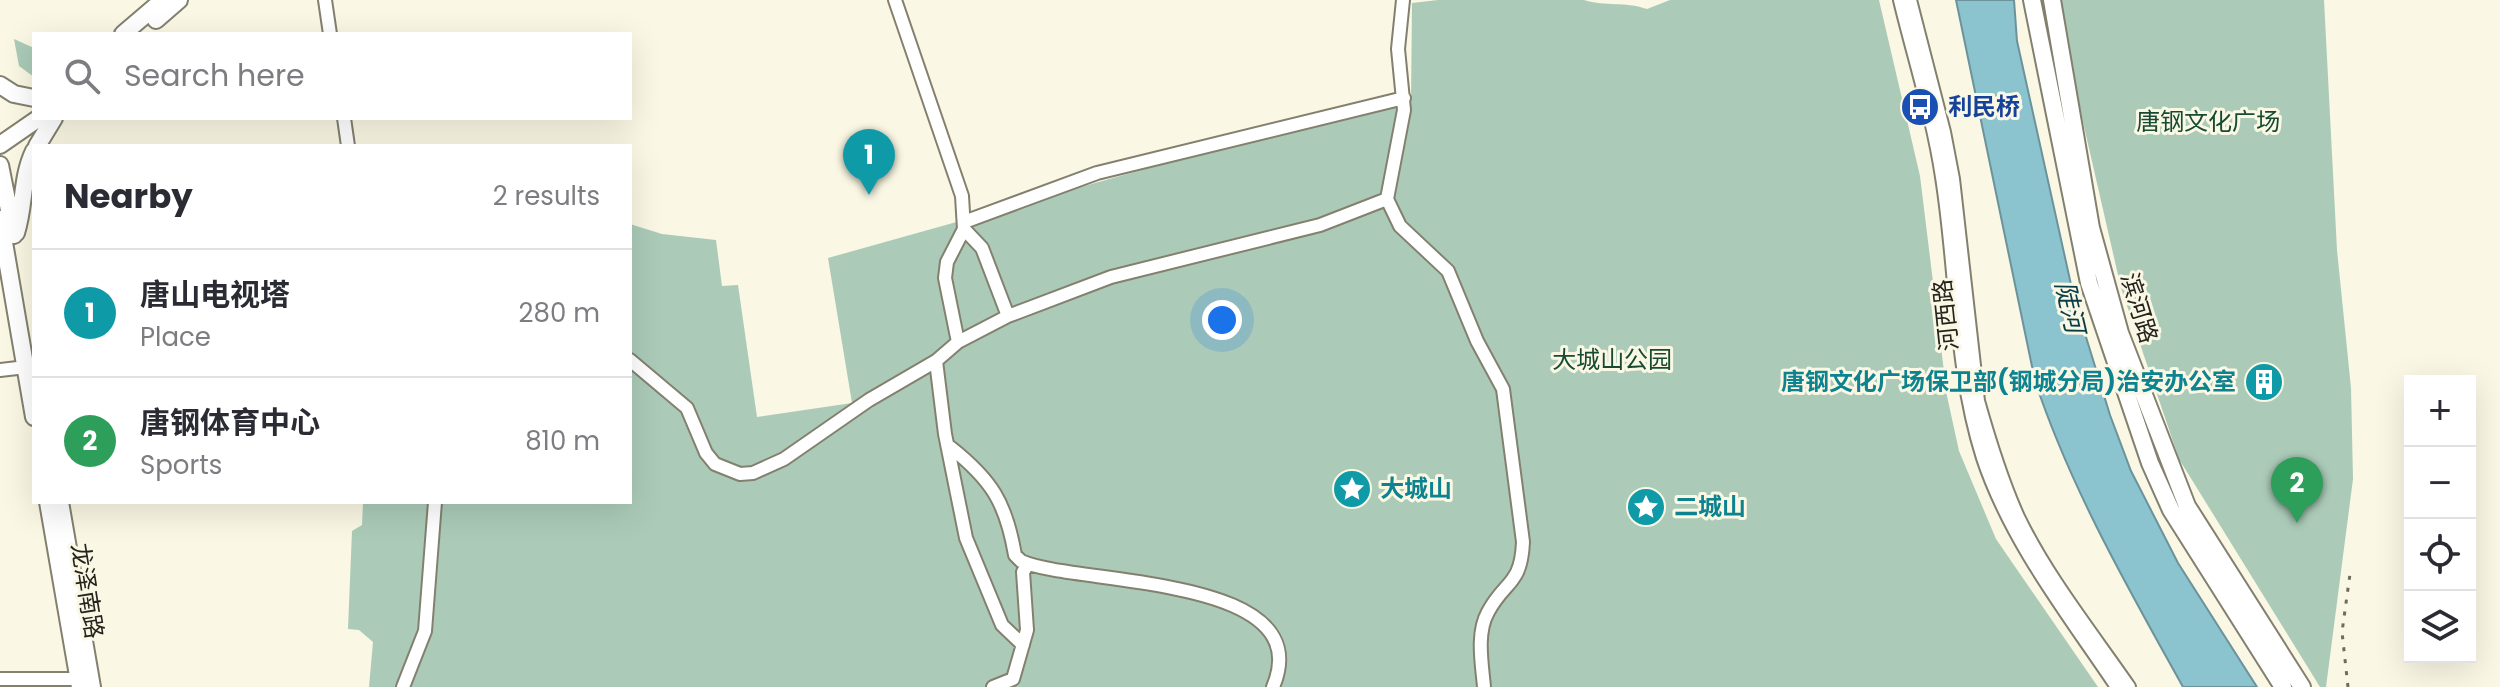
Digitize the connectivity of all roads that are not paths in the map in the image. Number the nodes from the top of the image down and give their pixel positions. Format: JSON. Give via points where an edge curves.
{"nodes":[{"id":1,"x":163,"y":0,"type":"edge"},
{"id":2,"x":179,"y":0,"type":"edge"},
{"id":3,"x":325,"y":0,"type":"edge"},
{"id":4,"x":895,"y":0,"type":"edge"},
{"id":5,"x":1403,"y":0,"type":"edge"},
{"id":6,"x":1900,"y":0,"type":"edge"},
{"id":7,"x":1910,"y":0,"type":"edge"},
{"id":8,"x":2043,"y":1,"type":"edge"},
{"id":9,"x":125,"y":32,"type":"edge"},
{"id":10,"x":141,"y":32,"type":"edge"},
{"id":11,"x":330,"y":32,"type":"edge"},
{"id":12,"x":0,"y":75,"type":"edge"},
{"id":13,"x":0,"y":85,"type":"edge"},
{"id":14,"x":32,"y":91,"type":"edge"},
{"id":15,"x":32,"y":98,"type":"edge"},
{"id":16,"x":1404,"y":98,"type":"junction"},
{"id":17,"x":32,"y":111,"type":"edge"},
{"id":18,"x":36,"y":120,"type":"edge"},
{"id":19,"x":53,"y":120,"type":"edge"},
{"id":20,"x":344,"y":120,"type":"edge"},
{"id":21,"x":0,"y":132,"type":"edge"},
{"id":22,"x":38,"y":144,"type":"edge"},
{"id":23,"x":348,"y":144,"type":"edge"},
{"id":24,"x":0,"y":145,"type":"edge"},
{"id":25,"x":32,"y":158,"type":"edge"},
{"id":26,"x":0,"y":165,"type":"edge"},
{"id":27,"x":1387,"y":199,"type":"junction"},
{"id":28,"x":0,"y":219,"type":"edge"},
{"id":29,"x":964,"y":226,"type":"junction"},
{"id":30,"x":7,"y":236,"type":"edge"},
{"id":31,"x":1008,"y":316,"type":"junction"},
{"id":32,"x":32,"y":342,"type":"edge"},
{"id":33,"x":958,"y":342,"type":"junction"},
{"id":34,"x":936,"y":361,"type":"junction"},
{"id":35,"x":632,"y":362,"type":"edge"},
{"id":36,"x":26,"y":367,"type":"junction"},
{"id":37,"x":0,"y":370,"type":"edge"},
{"id":38,"x":32,"y":404,"type":"edge"},
{"id":39,"x":950,"y":447,"type":"junction"},
{"id":40,"x":48,"y":504,"type":"edge"},
{"id":41,"x":60,"y":504,"type":"edge"},
{"id":42,"x":435,"y":504,"type":"edge"},
{"id":43,"x":1028,"y":564,"type":"junction"},
{"id":44,"x":1023,"y":645,"type":"junction"},
{"id":45,"x":0,"y":679,"type":"edge"},
{"id":46,"x":85,"y":683,"type":"edge"},
{"id":47,"x":403,"y":687,"type":"edge"},
{"id":48,"x":993,"y":687,"type":"edge"},
{"id":49,"x":1273,"y":687,"type":"edge"},
{"id":50,"x":1484,"y":687,"type":"edge"},
{"id":51,"x":2117,"y":687,"type":"edge"},
{"id":52,"x":2129,"y":687,"type":"edge"},
{"id":53,"x":2283,"y":687,"type":"edge"},
{"id":54,"x":2302,"y":687,"type":"edge"}],
"edges":[{"from":1,"to":9,"type":"main road"},
{"from":2,"to":10,"type":"main road"},
{"from":3,"to":11,"type":"street"},
{"from":4,"to":29,"type":"street","via":[[962,196]]},
{"from":5,"to":16,"type":"street","via":[[1398,49]]},
{"from":6,"to":51,"type":"street","name":"河西路","via":[[1942,177],[1963,373],[1984,460],[2028,554]]},
{"from":7,"to":52,"type":"street","name":"河西路","via":[[1947,147],[1978,401],[1986,429],[2018,517],[2039,555]]},
{"from":8,"to":53,"type":"main road","name":"滨河路","via":[[2089,283],[2150,463],[2171,510]]},
{"from":8,"to":54,"type":"main road","name":"滨河路","via":[[2091,228],[2130,361],[2187,506]]},
{"from":12,"to":14,"type":"street","via":[[17,88]]},
{"from":13,"to":15,"type":"main road"},
{"from":16,"to":27,"type":"street"},
{"from":16,"to":29,"type":"street","via":[[1097,173]]},
{"from":17,"to":21,"type":"main road"},
{"from":18,"to":24,"type":"main road"},
{"from":19,"to":22,"type":"main road"},
{"from":20,"to":23,"type":"street"},
{"from":25,"to":30,"type":"main road","via":[[22,187],[21,218]]},
{"from":26,"to":30,"type":"main road"},
{"from":27,"to":31,"type":"street","via":[[1320,225],[1111,277]]},
{"from":27,"to":50,"type":"street","via":[[1400,226],[1448,271],[1503,389],[1522,566],[1487,613],[1481,652]]},
{"from":28,"to":30,"type":"main road"},
{"from":29,"to":31,"type":"street","via":[[982,248]]},
{"from":29,"to":33,"type":"street","via":[[945,278]]},
{"from":30,"to":32,"type":"main road"},
{"from":30,"to":36,"type":"main road"},
{"from":31,"to":33,"type":"street"},
{"from":33,"to":34,"type":"street"},
{"from":34,"to":35,"type":"street","via":[[784,459],[740,474],[715,464],[687,408]]},
{"from":34,"to":39,"type":"street"},
{"from":36,"to":37,"type":"street"},
{"from":36,"to":38,"type":"main road"},
{"from":39,"to":43,"type":"street","via":[[979,469],[1002,502],[1015,555]]},
{"from":39,"to":44,"type":"street","via":[[966,538],[1002,625]]},
{"from":40,"to":46,"type":"main road","name":"龙泽南路"},
{"from":41,"to":46,"type":"main road","name":"龙泽南路"},
{"from":42,"to":47,"type":"street","via":[[425,631]]},
{"from":43,"to":44,"type":"street","via":[[1023,572],[1028,616]]},
{"from":43,"to":49,"type":"street","via":[[1195,593],[1256,616],[1267,626],[1278,656]]},
{"from":44,"to":48,"type":"street","via":[[1013,679]]},
{"from":45,"to":46,"type":"street"}]}
